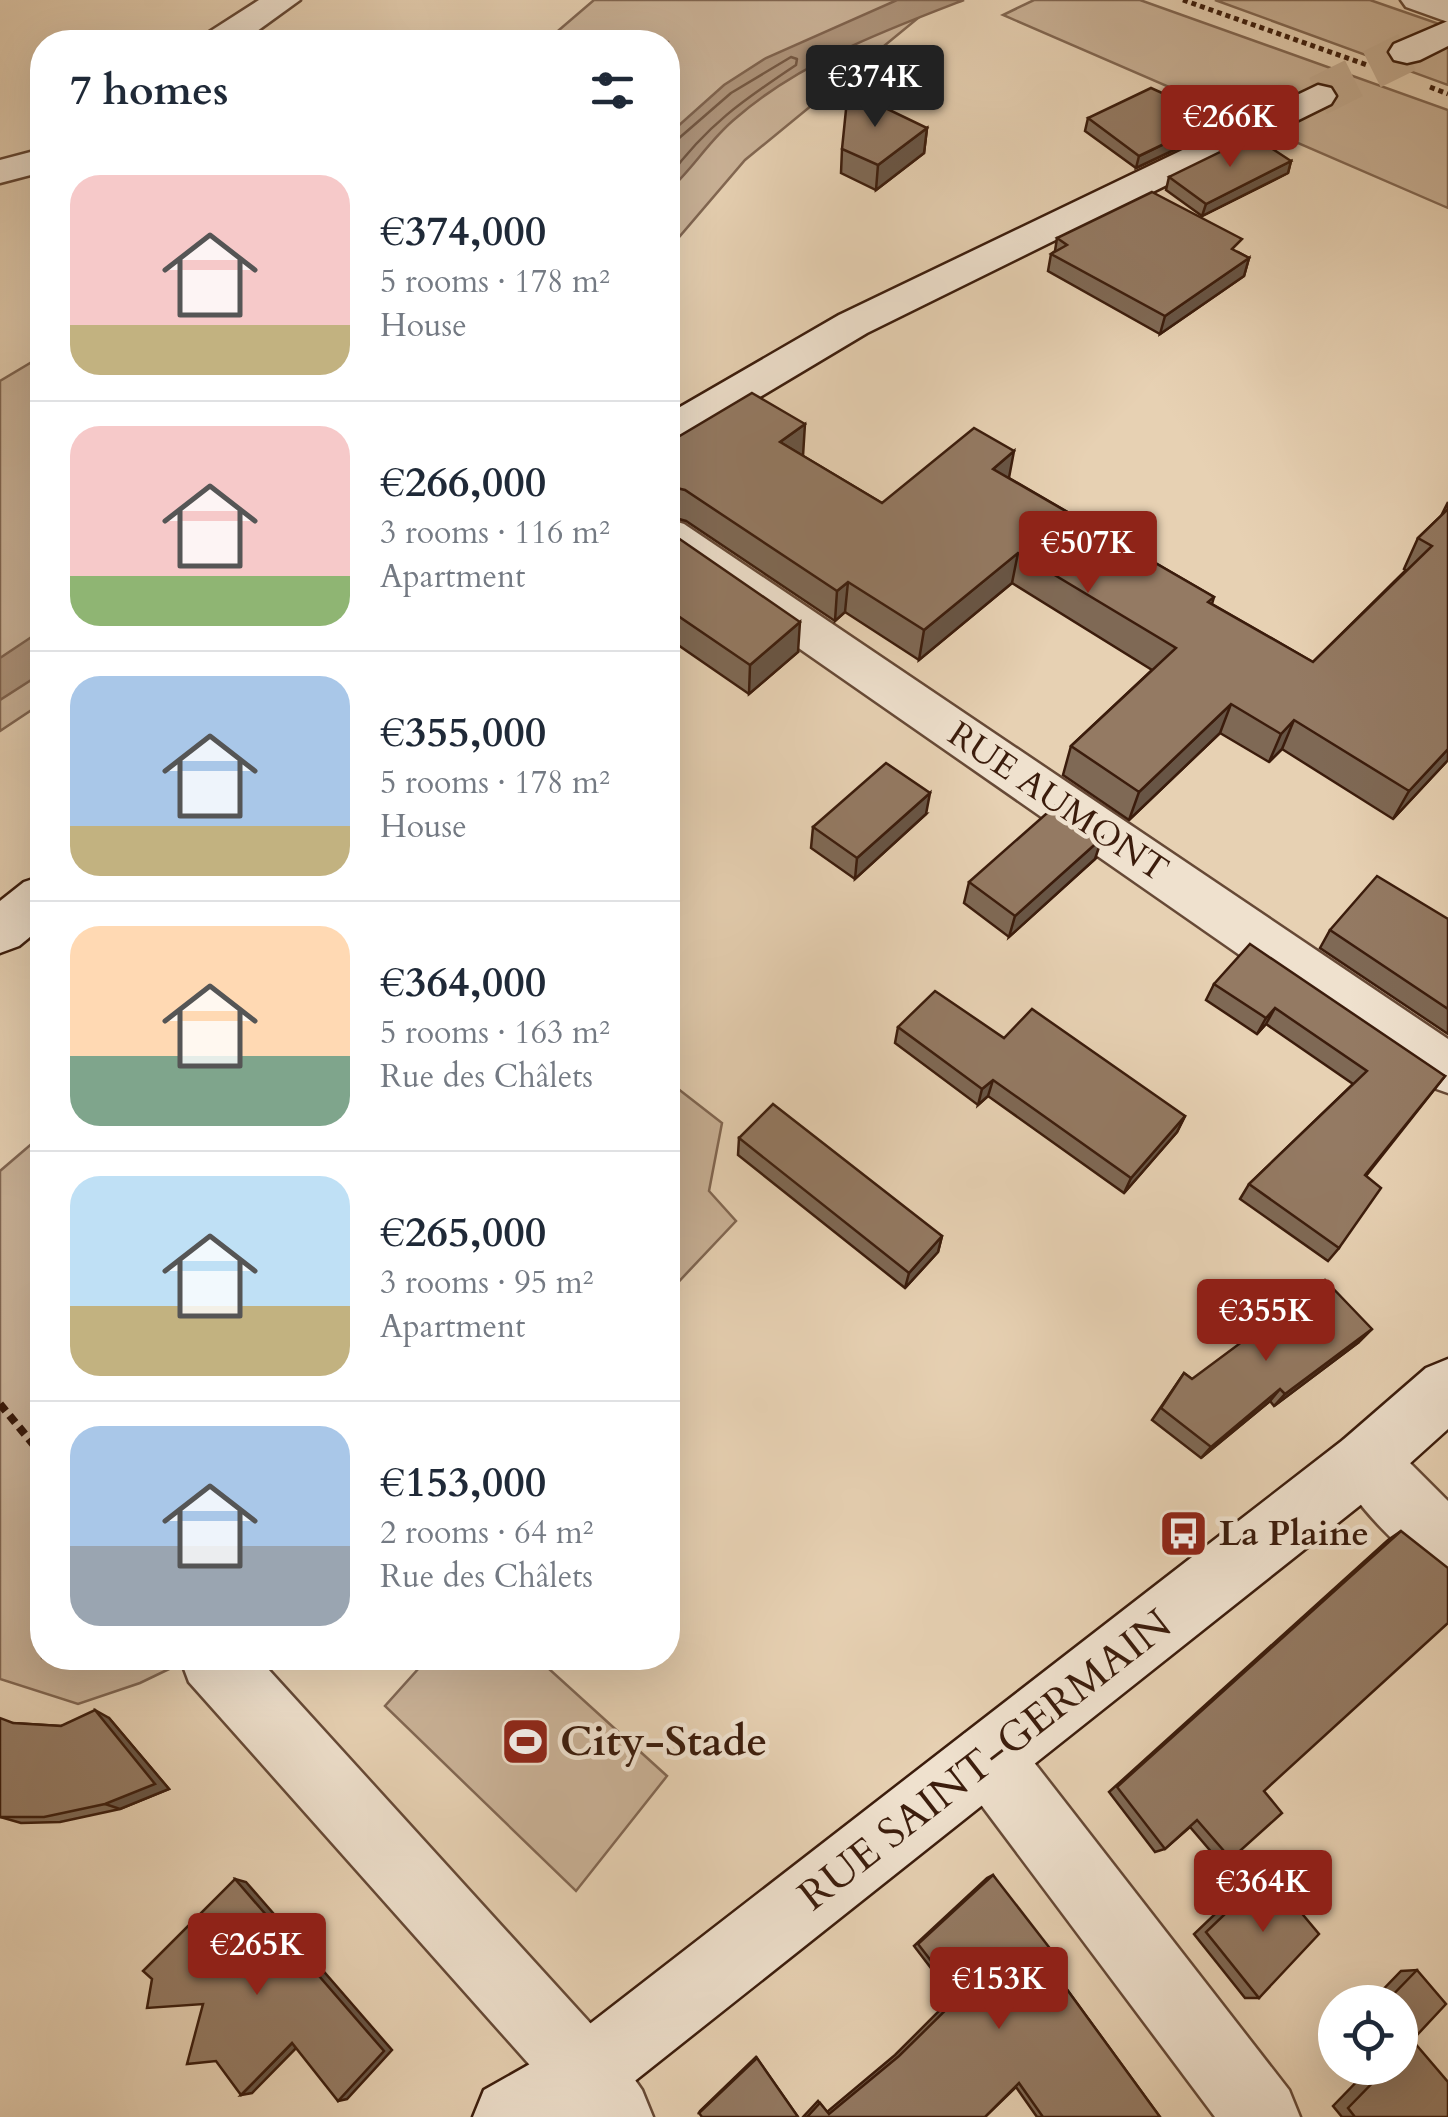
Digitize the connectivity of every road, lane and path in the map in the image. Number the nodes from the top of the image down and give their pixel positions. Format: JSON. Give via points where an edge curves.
{"nodes":[{"id":1,"x":282,"y":0,"type":"edge"},
{"id":2,"x":1183,"y":0,"type":"edge"},
{"id":3,"x":1418,"y":0,"type":"edge"},
{"id":4,"x":1448,"y":12,"type":"edge"},
{"id":5,"x":238,"y":30,"type":"edge"},
{"id":6,"x":1448,"y":32,"type":"edge"},
{"id":7,"x":1392,"y":60,"type":"joint"},
{"id":8,"x":1430,"y":88,"type":"dead end"},
{"id":9,"x":1448,"y":94,"type":"edge"},
{"id":10,"x":1318,"y":96,"type":"tunnel mouth"},
{"id":11,"x":30,"y":163,"type":"edge"},
{"id":12,"x":0,"y":172,"type":"edge"},
{"id":13,"x":680,"y":426,"type":"edge"},
{"id":14,"x":680,"y":543,"type":"edge"},
{"id":15,"x":30,"y":907,"type":"edge"},
{"id":16,"x":0,"y":931,"type":"edge"},
{"id":17,"x":1448,"y":1070,"type":"edge"},
{"id":18,"x":1448,"y":1389,"type":"edge"},
{"id":19,"x":0,"y":1404,"type":"edge"},
{"id":20,"x":30,"y":1440,"type":"edge"},
{"id":21,"x":1366,"y":1462,"type":"junction"},
{"id":22,"x":1448,"y":1547,"type":"edge"},
{"id":23,"x":224,"y":1670,"type":"edge"},
{"id":24,"x":988,"y":1758,"type":"junction"},
{"id":25,"x":600,"y":2095,"type":"edge"},
{"id":26,"x":512,"y":2117,"type":"edge"},
{"id":27,"x":1262,"y":2117,"type":"edge"}],
"edges":[{"from":1,"to":5,"type":"street"},
{"from":2,"to":7,"type":"path"},
{"from":3,"to":4,"type":"street"},
{"from":6,"to":7,"type":"street"},
{"from":8,"to":9,"type":"path"},
{"from":10,"to":13,"type":"street","via":[[854,324]]},
{"from":11,"to":12,"type":"street"},
{"from":14,"to":17,"type":"street","name":"RUE AUMONT"},
{"from":15,"to":16,"type":"street"},
{"from":18,"to":21,"type":"street","name":"RUE SAINT-GERMAIN"},
{"from":19,"to":20,"type":"path"},
{"from":21,"to":22,"type":"street"},
{"from":21,"to":24,"type":"street","name":"RUE SAINT-GERMAIN"},
{"from":23,"to":25,"type":"street"},
{"from":24,"to":25,"type":"street","name":"RUE SAINT-GERMAIN"},
{"from":24,"to":27,"type":"street"},
{"from":25,"to":26,"type":"street","name":"RUE SAINT-GERMAIN"}]}
